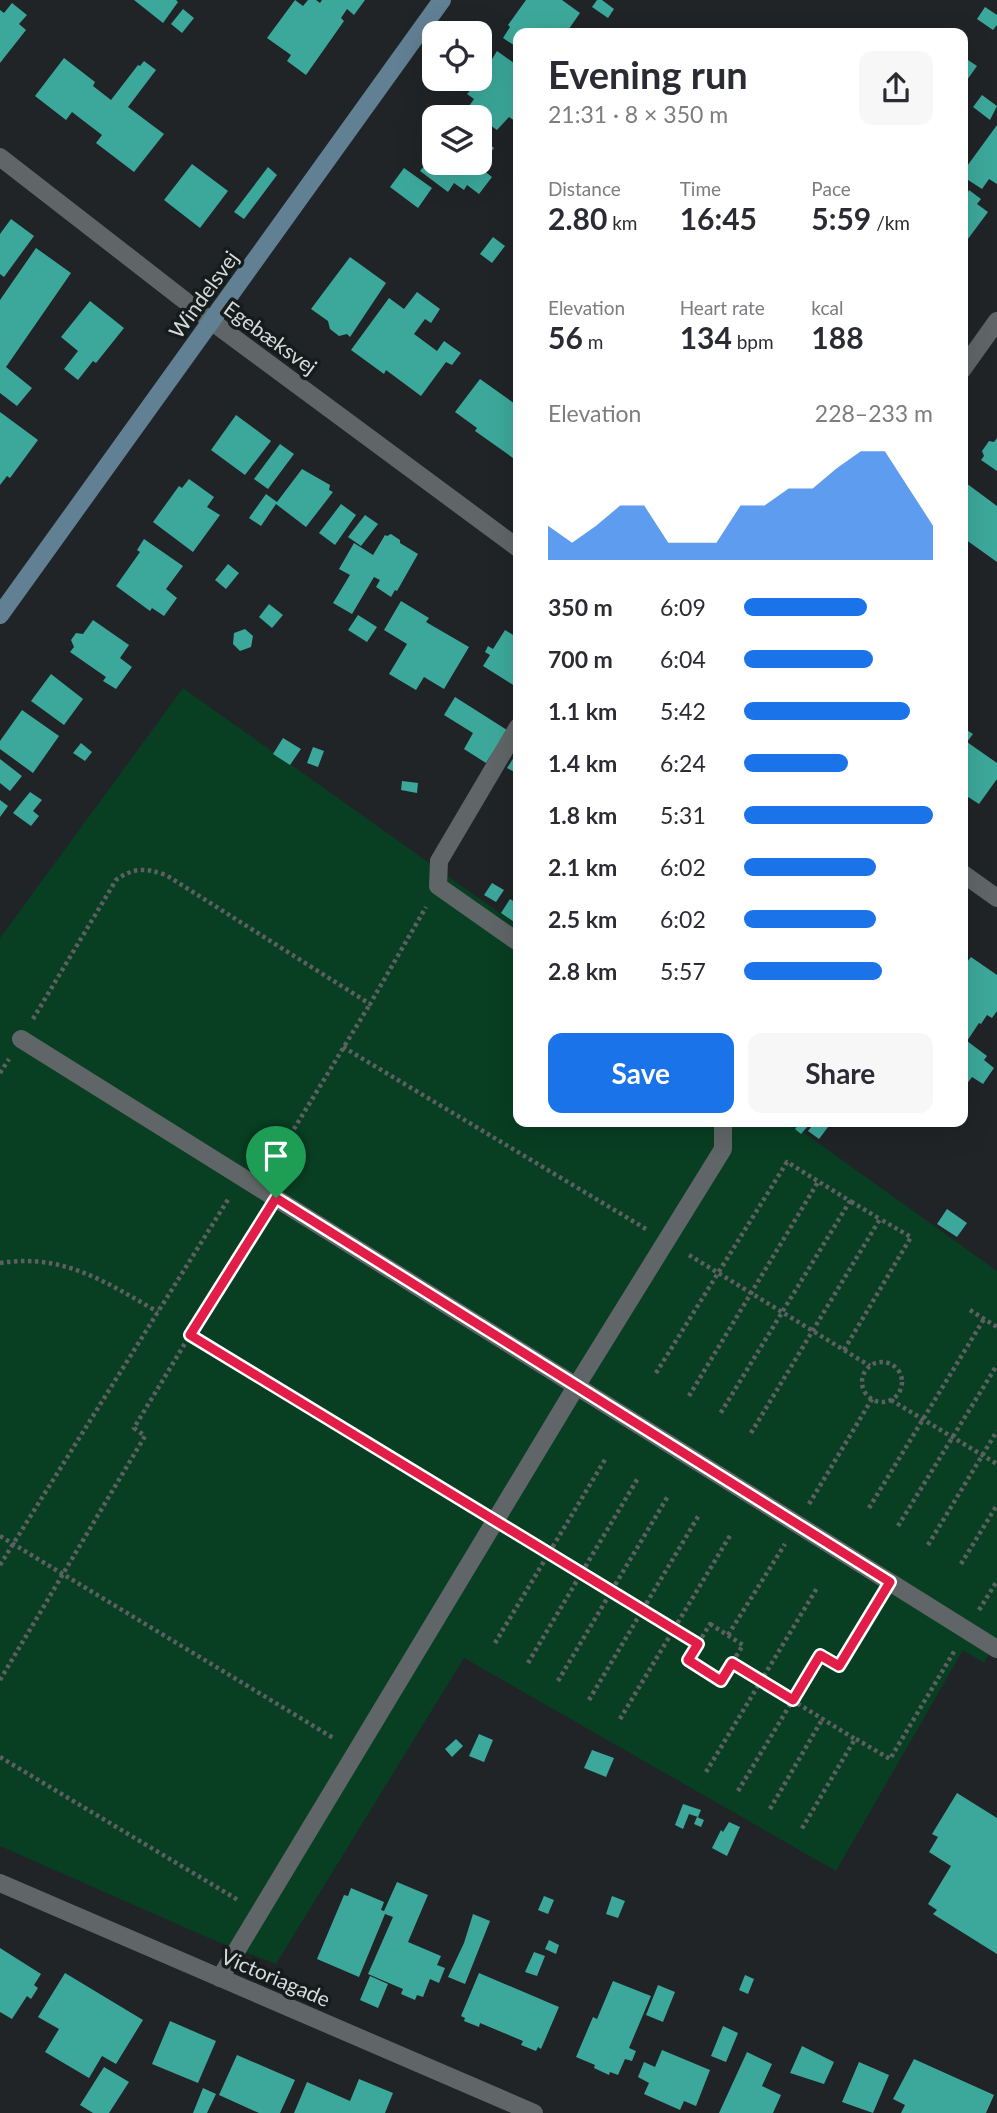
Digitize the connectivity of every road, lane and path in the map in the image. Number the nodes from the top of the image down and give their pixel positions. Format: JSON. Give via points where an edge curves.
{"nodes":[{"id":1,"x":442,"y":0,"type":"edge"},
{"id":2,"x":0,"y":157,"type":"edge"},
{"id":3,"x":211,"y":321,"type":"junction"},
{"id":4,"x":997,"y":321,"type":"edge"},
{"id":5,"x":968,"y":362,"type":"edge"},
{"id":6,"x":513,"y":544,"type":"edge"},
{"id":7,"x":0,"y":615,"type":"edge"},
{"id":8,"x":513,"y":735,"type":"edge"},
{"id":9,"x":968,"y":877,"type":"edge"},
{"id":10,"x":438,"y":886,"type":"junction"},
{"id":11,"x":997,"y":898,"type":"edge"},
{"id":12,"x":513,"y":938,"type":"edge"},
{"id":13,"x":369,"y":1004,"type":"junction"},
{"id":14,"x":21,"y":1039,"type":"joint"},
{"id":15,"x":343,"y":1048,"type":"junction"},
{"id":16,"x":723,"y":1127,"type":"edge"},
{"id":17,"x":242,"y":1177,"type":"junction"},
{"id":18,"x":818,"y":1182,"type":"junction"},
{"id":19,"x":259,"y":1187,"type":"junction"},
{"id":20,"x":276,"y":1198,"type":"junction"},
{"id":21,"x":850,"y":1201,"type":"junction"},
{"id":22,"x":880,"y":1219,"type":"junction"},
{"id":23,"x":667,"y":1241,"type":"junction"},
{"id":24,"x":0,"y":1263,"type":"edge"},
{"id":25,"x":718,"y":1273,"type":"junction"},
{"id":26,"x":751,"y":1294,"type":"junction"},
{"id":27,"x":970,"y":1310,"type":"dead end"},
{"id":28,"x":158,"y":1311,"type":"junction"},
{"id":29,"x":782,"y":1312,"type":"junction"},
{"id":30,"x":984,"y":1319,"type":"junction"},
{"id":31,"x":997,"y":1327,"type":"edge"},
{"id":32,"x":813,"y":1331,"type":"junction"},
{"id":33,"x":190,"y":1335,"type":"junction"},
{"id":34,"x":844,"y":1350,"type":"junction"},
{"id":35,"x":997,"y":1365,"type":"edge"},
{"id":36,"x":870,"y":1366,"type":"junction"},
{"id":37,"x":656,"y":1373,"type":"dead end"},
{"id":38,"x":578,"y":1385,"type":"junction"},
{"id":39,"x":689,"y":1396,"type":"dead end"},
{"id":40,"x":891,"y":1400,"type":"junction"},
{"id":41,"x":720,"y":1414,"type":"dead end"},
{"id":42,"x":923,"y":1419,"type":"junction"},
{"id":43,"x":997,"y":1431,"type":"edge"},
{"id":44,"x":751,"y":1433,"type":"dead end"},
{"id":45,"x":953,"y":1437,"type":"junction"},
{"id":46,"x":982,"y":1455,"type":"junction"},
{"id":47,"x":606,"y":1458,"type":"dead end"},
{"id":48,"x":997,"y":1464,"type":"edge"},
{"id":49,"x":638,"y":1478,"type":"dead end"},
{"id":50,"x":668,"y":1496,"type":"dead end"},
{"id":51,"x":997,"y":1505,"type":"edge"},
{"id":52,"x":869,"y":1508,"type":"dead end"},
{"id":53,"x":699,"y":1515,"type":"dead end"},
{"id":54,"x":497,"y":1520,"type":"junction"},
{"id":55,"x":898,"y":1526,"type":"dead end"},
{"id":56,"x":731,"y":1534,"type":"dead end"},
{"id":57,"x":0,"y":1536,"type":"edge"},
{"id":58,"x":13,"y":1544,"type":"junction"},
{"id":59,"x":928,"y":1545,"type":"dead end"},
{"id":60,"x":550,"y":1553,"type":"junction"},
{"id":61,"x":961,"y":1564,"type":"dead end"},
{"id":62,"x":0,"y":1565,"type":"edge"},
{"id":63,"x":581,"y":1573,"type":"junction"},
{"id":64,"x":63,"y":1574,"type":"junction"},
{"id":65,"x":890,"y":1582,"type":"junction"},
{"id":66,"x":817,"y":1588,"type":"dead end"},
{"id":67,"x":612,"y":1592,"type":"junction"},
{"id":68,"x":644,"y":1610,"type":"junction"},
{"id":69,"x":674,"y":1629,"type":"junction"},
{"id":70,"x":967,"y":1630,"type":"junction"},
{"id":71,"x":495,"y":1643,"type":"dead end"},
{"id":72,"x":698,"y":1644,"type":"junction"},
{"id":73,"x":997,"y":1649,"type":"edge"},
{"id":74,"x":528,"y":1663,"type":"dead end"},
{"id":75,"x":732,"y":1663,"type":"junction"},
{"id":76,"x":0,"y":1680,"type":"edge"},
{"id":77,"x":558,"y":1681,"type":"dead end"},
{"id":78,"x":762,"y":1681,"type":"junction"},
{"id":79,"x":589,"y":1700,"type":"dead end"},
{"id":80,"x":793,"y":1700,"type":"junction"},
{"id":81,"x":823,"y":1718,"type":"junction"},
{"id":82,"x":620,"y":1719,"type":"dead end"},
{"id":83,"x":855,"y":1739,"type":"junction"},
{"id":84,"x":357,"y":1752,"type":"junction"},
{"id":85,"x":0,"y":1757,"type":"edge"},
{"id":86,"x":706,"y":1772,"type":"dead end"},
{"id":87,"x":738,"y":1791,"type":"dead end"},
{"id":88,"x":770,"y":1809,"type":"dead end"},
{"id":89,"x":801,"y":1830,"type":"dead end"},
{"id":90,"x":0,"y":1883,"type":"edge"},
{"id":91,"x":260,"y":1913,"type":"junction"},
{"id":92,"x":220,"y":1978,"type":"junction"},
{"id":93,"x":534,"y":2113,"type":"edge"}],
"edges":[{"from":1,"to":3,"type":"street","name":"Windelsvej"},
{"from":2,"to":3,"type":"street","name":"Egebæksvej"},
{"from":3,"to":6,"type":"street","name":"Egebæksvej"},
{"from":3,"to":7,"type":"street","name":"Windelsvej"},
{"from":4,"to":5,"type":"street"},
{"from":8,"to":10,"type":"street","via":[[439,861]]},
{"from":9,"to":11,"type":"street"},
{"from":10,"to":12,"type":"street"},
{"from":10,"to":13,"type":"path"},
{"from":13,"to":14,"type":"path","via":[[166,875],[137,869],[116,880]]},
{"from":13,"to":15,"type":"path"},
{"from":14,"to":17,"type":"street"},
{"from":15,"to":19,"type":"path"},
{"from":15,"to":23,"type":"path"},
{"from":16,"to":23,"type":"street","via":[[723,1149]]},
{"from":17,"to":19,"type":"street"},
{"from":17,"to":28,"type":"path"},
{"from":18,"to":21,"type":"path"},
{"from":18,"to":25,"type":"path","via":[[787,1162]]},
{"from":18,"to":26,"type":"path"},
{"from":19,"to":20,"type":"street"},
{"from":20,"to":33,"type":"path"},
{"from":20,"to":38,"type":"street"},
{"from":21,"to":22,"type":"path"},
{"from":21,"to":29,"type":"path"},
{"from":22,"to":32,"type":"path"},
{"from":22,"to":34,"type":"path","via":[[911,1237]]},
{"from":23,"to":25,"type":"path"},
{"from":23,"to":38,"type":"street"},
{"from":24,"to":28,"type":"path","via":[[18,1260],[71,1267]]},
{"from":25,"to":26,"type":"path"},
{"from":25,"to":37,"type":"path"},
{"from":26,"to":29,"type":"path"},
{"from":26,"to":39,"type":"path"},
{"from":27,"to":30,"type":"path"},
{"from":28,"to":58,"type":"path"},
{"from":29,"to":32,"type":"path"},
{"from":29,"to":41,"type":"path"},
{"from":30,"to":31,"type":"path"},
{"from":30,"to":42,"type":"path"},
{"from":32,"to":34,"type":"path"},
{"from":32,"to":44,"type":"path"},
{"from":33,"to":54,"type":"path"},
{"from":33,"to":64,"type":"path","via":[[134,1428],[145,1436]]},
{"from":34,"to":36,"type":"path"},
{"from":35,"to":45,"type":"path"},
{"from":36,"to":40,"type":"path","via":[[863,1377],[863,1390],[872,1399]]},
{"from":36,"to":40,"type":"path","via":[[889,1363],[899,1372],[900,1390]]},
{"from":38,"to":54,"type":"street"},
{"from":38,"to":65,"type":"street"},
{"from":40,"to":42,"type":"path"},
{"from":42,"to":45,"type":"path"},
{"from":42,"to":52,"type":"path"},
{"from":43,"to":46,"type":"path"},
{"from":45,"to":46,"type":"path"},
{"from":45,"to":55,"type":"path"},
{"from":46,"to":48,"type":"path"},
{"from":46,"to":59,"type":"path"},
{"from":47,"to":60,"type":"path"},
{"from":49,"to":63,"type":"path"},
{"from":50,"to":67,"type":"path"},
{"from":51,"to":61,"type":"path"},
{"from":53,"to":68,"type":"path"},
{"from":54,"to":60,"type":"path"},
{"from":54,"to":84,"type":"street"},
{"from":56,"to":69,"type":"path"},
{"from":57,"to":58,"type":"path"},
{"from":58,"to":62,"type":"path"},
{"from":58,"to":64,"type":"path"},
{"from":60,"to":63,"type":"path"},
{"from":60,"to":71,"type":"path"},
{"from":63,"to":67,"type":"path"},
{"from":63,"to":74,"type":"path"},
{"from":64,"to":76,"type":"path"},
{"from":64,"to":84,"type":"path"},
{"from":65,"to":70,"type":"street"},
{"from":65,"to":80,"type":"path","via":[[839,1666],[820,1655]]},
{"from":66,"to":78,"type":"path"},
{"from":67,"to":68,"type":"path"},
{"from":67,"to":77,"type":"path"},
{"from":68,"to":69,"type":"path"},
{"from":68,"to":79,"type":"path"},
{"from":69,"to":72,"type":"path"},
{"from":69,"to":82,"type":"path"},
{"from":70,"to":73,"type":"street"},
{"from":70,"to":83,"type":"path","via":[[890,1759]]},
{"from":72,"to":75,"type":"path","via":[[688,1660],[721,1681]]},
{"from":72,"to":75,"type":"path","via":[[710,1624],[743,1645]]},
{"from":75,"to":78,"type":"path"},
{"from":78,"to":80,"type":"path"},
{"from":78,"to":86,"type":"path"},
{"from":80,"to":81,"type":"path"},
{"from":80,"to":87,"type":"path"},
{"from":81,"to":83,"type":"path"},
{"from":81,"to":88,"type":"path"},
{"from":83,"to":89,"type":"path"},
{"from":84,"to":91,"type":"street"},
{"from":85,"to":91,"type":"path"},
{"from":90,"to":92,"type":"street","name":"Victoriagade"},
{"from":91,"to":92,"type":"street"},
{"from":92,"to":93,"type":"street","name":"Victoriagade"}]}
